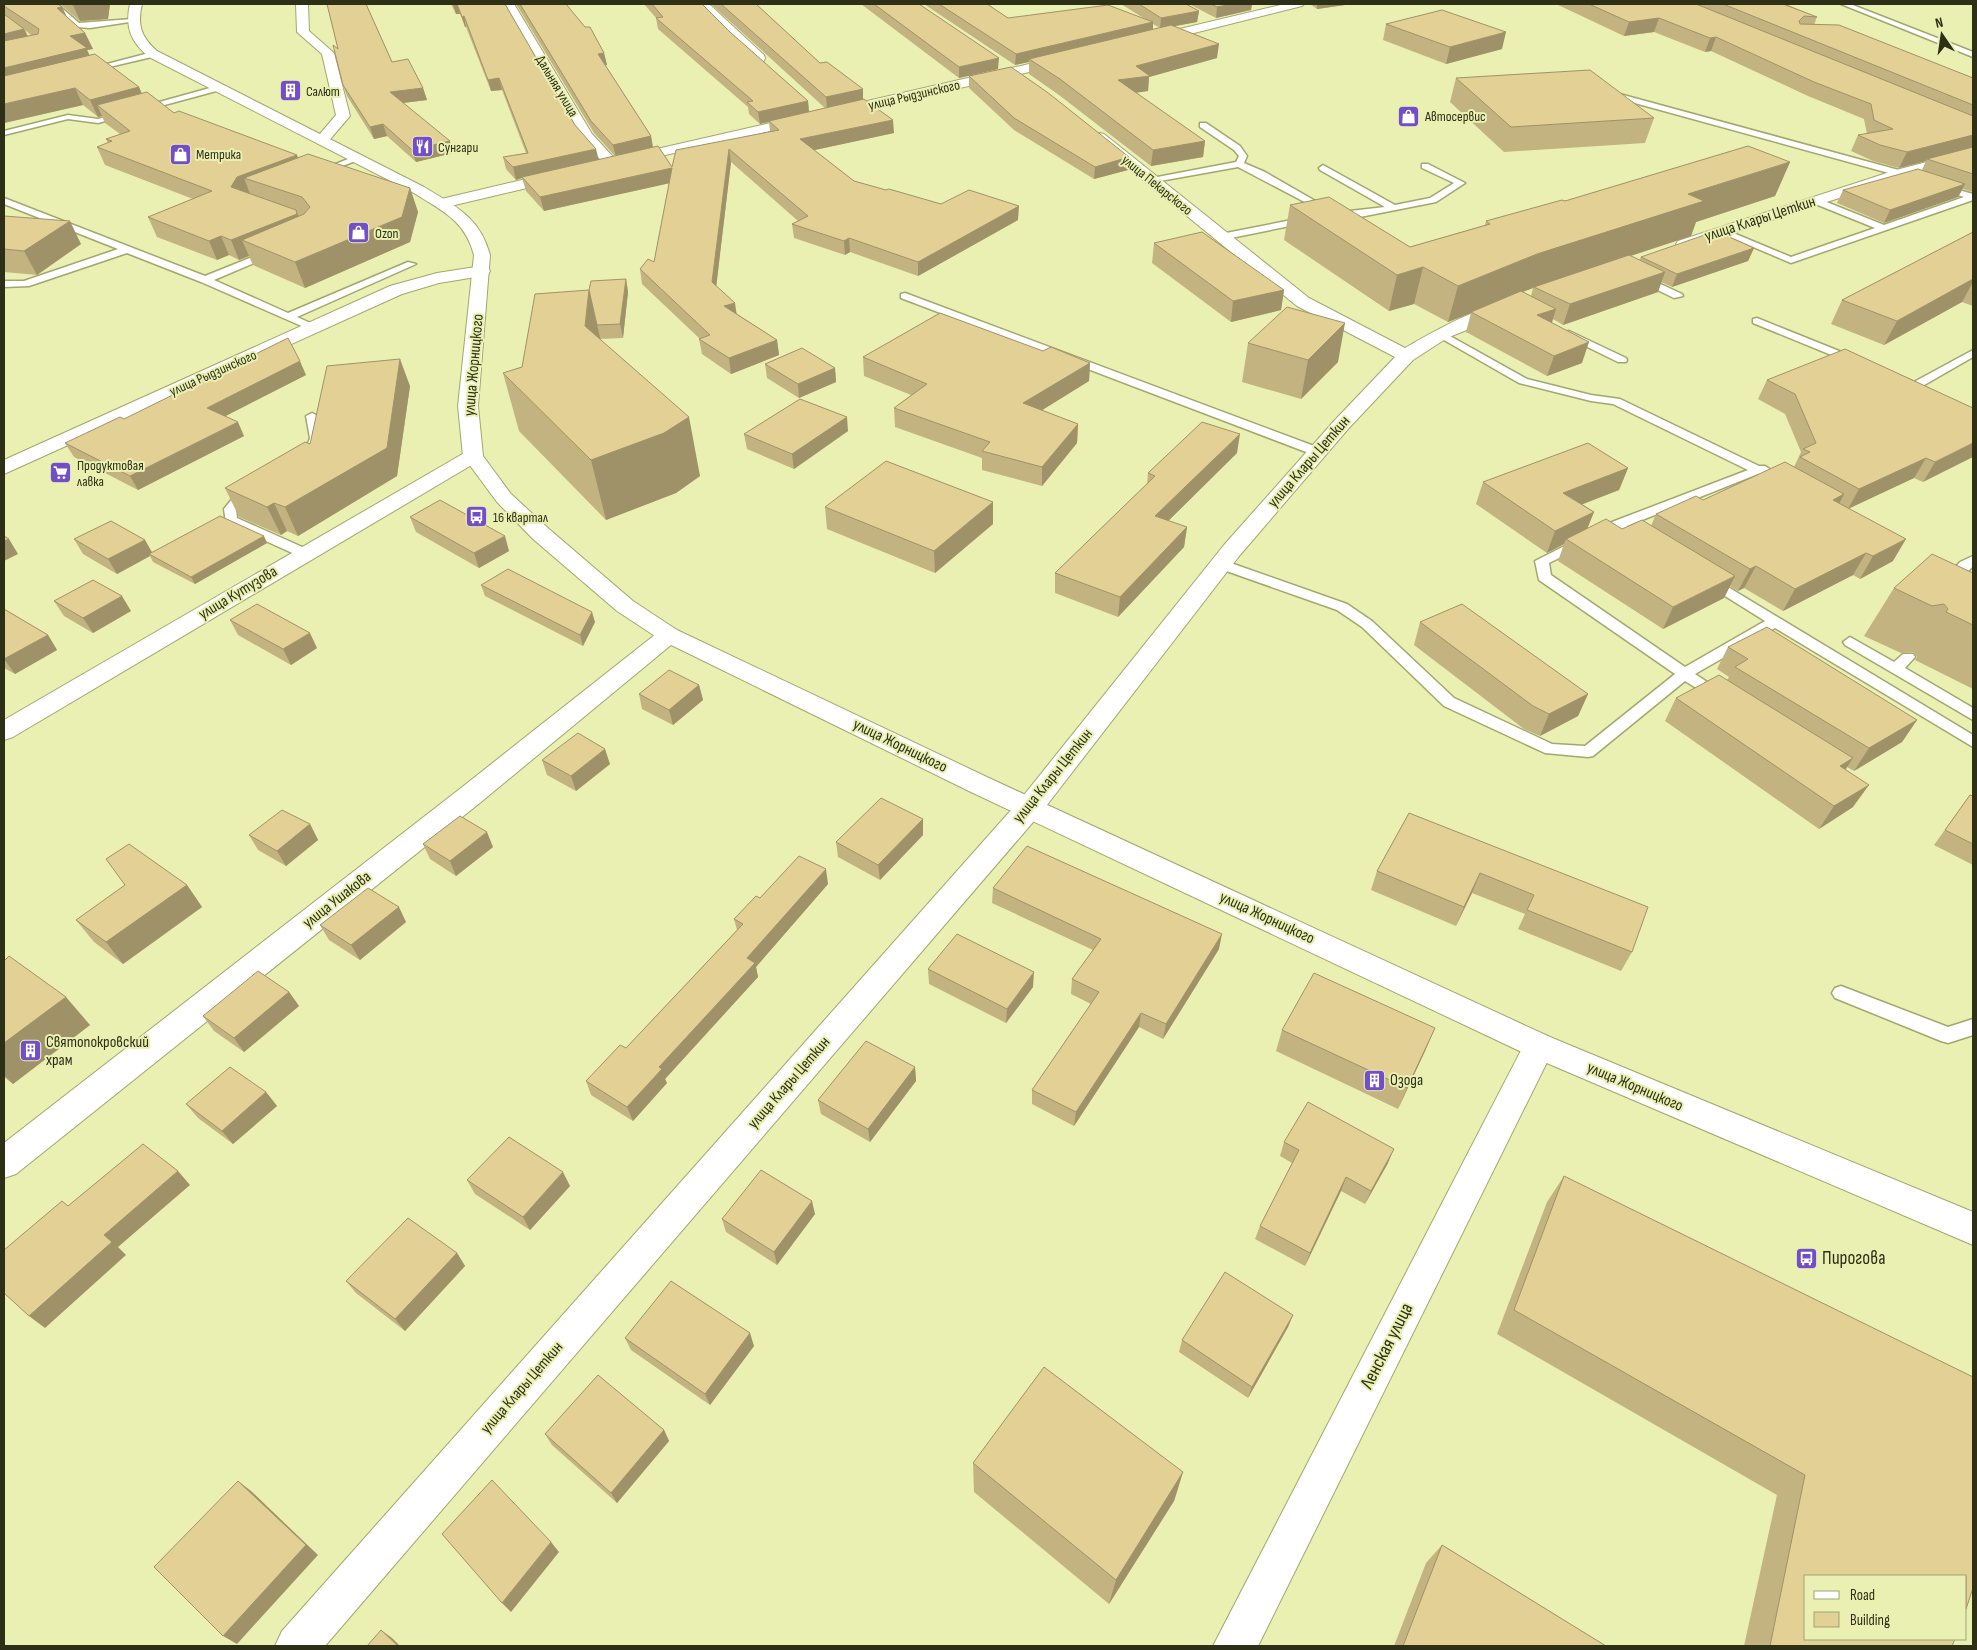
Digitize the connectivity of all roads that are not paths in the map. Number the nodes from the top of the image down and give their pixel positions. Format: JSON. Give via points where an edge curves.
{"nodes":[{"id":1,"x":53,"y":4,"type":"edge"},
{"id":2,"x":221,"y":4,"type":"edge"},
{"id":3,"x":302,"y":4,"type":"edge"},
{"id":4,"x":508,"y":4,"type":"edge"},
{"id":5,"x":702,"y":4,"type":"edge"},
{"id":6,"x":1298,"y":4,"type":"edge"},
{"id":7,"x":1844,"y":4,"type":"edge"},
{"id":8,"x":134,"y":12,"type":"edge"},
{"id":9,"x":221,"y":14,"type":"dead end"},
{"id":10,"x":1200,"y":16,"type":"dead end"},
{"id":11,"x":1216,"y":25,"type":"junction"},
{"id":12,"x":1141,"y":42,"type":"edge"},
{"id":13,"x":153,"y":54,"type":"junction"},
{"id":14,"x":1973,"y":55,"type":"edge"},
{"id":15,"x":1076,"y":57,"type":"edge"},
{"id":16,"x":998,"y":62,"type":"dead end"},
{"id":17,"x":767,"y":66,"type":"edge"},
{"id":18,"x":1012,"y":72,"type":"junction"},
{"id":19,"x":78,"y":73,"type":"edge"},
{"id":20,"x":1028,"y":83,"type":"edge"},
{"id":21,"x":217,"y":88,"type":"junction"},
{"id":22,"x":1597,"y":90,"type":"edge"},
{"id":23,"x":809,"y":103,"type":"edge"},
{"id":24,"x":823,"y":116,"type":"junction"},
{"id":25,"x":1083,"y":124,"type":"edge"},
{"id":26,"x":1203,"y":125,"type":"dead end"},
{"id":27,"x":4,"y":133,"type":"edge"},
{"id":28,"x":321,"y":141,"type":"junction"},
{"id":29,"x":1973,"y":154,"type":"edge"},
{"id":30,"x":356,"y":159,"type":"junction"},
{"id":31,"x":612,"y":164,"type":"junction"},
{"id":32,"x":1239,"y":164,"type":"junction"},
{"id":33,"x":1425,"y":166,"type":"dead end"},
{"id":34,"x":595,"y":168,"type":"edge"},
{"id":35,"x":1323,"y":168,"type":"dead end"},
{"id":36,"x":314,"y":172,"type":"edge"},
{"id":37,"x":1901,"y":173,"type":"junction"},
{"id":38,"x":570,"y":174,"type":"edge"},
{"id":39,"x":1152,"y":181,"type":"junction"},
{"id":40,"x":1973,"y":197,"type":"edge"},
{"id":41,"x":4,"y":201,"type":"edge"},
{"id":42,"x":1816,"y":201,"type":"junction"},
{"id":43,"x":442,"y":204,"type":"junction"},
{"id":44,"x":1394,"y":208,"type":"junction"},
{"id":45,"x":4,"y":211,"type":"edge"},
{"id":46,"x":29,"y":212,"type":"junction"},
{"id":47,"x":1333,"y":215,"type":"junction"},
{"id":48,"x":1346,"y":225,"type":"edge"},
{"id":49,"x":1884,"y":228,"type":"junction"},
{"id":50,"x":1723,"y":232,"type":"junction"},
{"id":51,"x":1221,"y":237,"type":"junction"},
{"id":52,"x":126,"y":250,"type":"junction"},
{"id":53,"x":277,"y":250,"type":"edge"},
{"id":54,"x":1662,"y":252,"type":"edge"},
{"id":55,"x":411,"y":264,"type":"dead end"},
{"id":56,"x":1630,"y":265,"type":"edge"},
{"id":57,"x":482,"y":271,"type":"junction"},
{"id":58,"x":205,"y":280,"type":"junction"},
{"id":59,"x":4,"y":284,"type":"edge"},
{"id":60,"x":905,"y":296,"type":"dead end"},
{"id":61,"x":1678,"y":296,"type":"dead end"},
{"id":62,"x":1520,"y":301,"type":"edge"},
{"id":63,"x":288,"y":317,"type":"junction"},
{"id":64,"x":1757,"y":321,"type":"dead end"},
{"id":65,"x":313,"y":328,"type":"junction"},
{"id":66,"x":1562,"y":330,"type":"edge"},
{"id":67,"x":1441,"y":334,"type":"junction"},
{"id":68,"x":1973,"y":353,"type":"edge"},
{"id":69,"x":1406,"y":356,"type":"junction"},
{"id":70,"x":1622,"y":360,"type":"dead end"},
{"id":71,"x":1862,"y":364,"type":"edge"},
{"id":72,"x":1889,"y":375,"type":"edge"},
{"id":73,"x":1915,"y":386,"type":"junction"},
{"id":74,"x":1932,"y":394,"type":"edge"},
{"id":75,"x":312,"y":416,"type":"dead end"},
{"id":76,"x":1318,"y":452,"type":"junction"},
{"id":77,"x":473,"y":456,"type":"junction"},
{"id":78,"x":309,"y":459,"type":"edge"},
{"id":79,"x":4,"y":468,"type":"edge"},
{"id":80,"x":1761,"y":469,"type":"junction"},
{"id":81,"x":1794,"y":487,"type":"edge"},
{"id":82,"x":257,"y":488,"type":"edge"},
{"id":83,"x":1617,"y":526,"type":"junction"},
{"id":84,"x":1650,"y":546,"type":"edge"},
{"id":85,"x":304,"y":553,"type":"junction"},
{"id":86,"x":1973,"y":560,"type":"edge"},
{"id":87,"x":1220,"y":564,"type":"junction"},
{"id":88,"x":1699,"y":576,"type":"edge"},
{"id":89,"x":1940,"y":596,"type":"edge"},
{"id":90,"x":1774,"y":622,"type":"junction"},
{"id":91,"x":669,"y":635,"type":"junction"},
{"id":92,"x":1850,"y":642,"type":"dead end"},
{"id":93,"x":1908,"y":657,"type":"dead end"},
{"id":94,"x":1896,"y":669,"type":"junction"},
{"id":95,"x":1684,"y":674,"type":"junction"},
{"id":96,"x":1735,"y":706,"type":"edge"},
{"id":97,"x":1973,"y":715,"type":"edge"},
{"id":98,"x":4,"y":731,"type":"edge"},
{"id":99,"x":1973,"y":742,"type":"edge"},
{"id":100,"x":1030,"y":807,"type":"junction"},
{"id":101,"x":1841,"y":993,"type":"dead end"},
{"id":102,"x":1973,"y":1027,"type":"edge"},
{"id":103,"x":1539,"y":1046,"type":"junction"},
{"id":104,"x":4,"y":1163,"type":"edge"},
{"id":105,"x":1973,"y":1229,"type":"edge"},
{"id":106,"x":297,"y":1646,"type":"edge"},
{"id":107,"x":1235,"y":1646,"type":"edge"}],
"edges":[{"from":1,"to":8,"type":"lane","via":[[77,25],[90,26]]},
{"from":2,"to":9,"type":"lane"},
{"from":3,"to":28,"type":"street","via":[[303,32],[328,53],[343,116]]},
{"from":4,"to":31,"type":"street","name":"Дальняя улица","via":[[586,136]]},
{"from":5,"to":17,"type":"street"},
{"from":6,"to":11,"type":"street"},
{"from":7,"to":14,"type":"lane"},
{"from":8,"to":13,"type":"street","name":"улица Жорницкого","via":[[139,42]]},
{"from":10,"to":11,"type":"street"},
{"from":11,"to":12,"type":"street"},
{"from":13,"to":19,"type":"lane"},
{"from":13,"to":21,"type":"street","name":"улица Жорницкого"},
{"from":15,"to":18,"type":"street","name":"улица Рыдзинского"},
{"from":16,"to":18,"type":"street"},
{"from":18,"to":20,"type":"street"},
{"from":18,"to":24,"type":"street","name":"улица Рыдзинского"},
{"from":21,"to":27,"type":"lane","via":[[98,121],[68,117]]},
{"from":21,"to":28,"type":"street","name":"улица Жорницкого"},
{"from":22,"to":37,"type":"lane"},
{"from":23,"to":24,"type":"street"},
{"from":24,"to":31,"type":"street","name":"улица Рыдзинского"},
{"from":25,"to":39,"type":"street","name":"улица Пекарского"},
{"from":26,"to":32,"type":"lane","via":[[1237,148],[1243,156]]},
{"from":28,"to":30,"type":"street","name":"улица Жорницкого"},
{"from":29,"to":37,"type":"street","name":"улица Клары Цеткин"},
{"from":30,"to":36,"type":"lane"},
{"from":30,"to":43,"type":"street","name":"улица Жорницкого"},
{"from":31,"to":34,"type":"street","name":"улица Рыдзинского"},
{"from":32,"to":39,"type":"lane"},
{"from":32,"to":47,"type":"lane"},
{"from":33,"to":44,"type":"lane","via":[[1461,183],[1433,200]]},
{"from":35,"to":44,"type":"lane"},
{"from":37,"to":40,"type":"lane"},
{"from":37,"to":42,"type":"street","name":"улица Клары Цеткин"},
{"from":38,"to":43,"type":"street"},
{"from":39,"to":51,"type":"street","name":"улица Пекарского"},
{"from":40,"to":49,"type":"lane"},
{"from":41,"to":46,"type":"lane"},
{"from":42,"to":49,"type":"lane"},
{"from":42,"to":50,"type":"street","name":"улица Клары Цеткин"},
{"from":43,"to":57,"type":"street","name":"улица Жорницкого","via":[[462,218],[478,239]]},
{"from":44,"to":47,"type":"lane"},
{"from":45,"to":46,"type":"lane"},
{"from":46,"to":52,"type":"lane"},
{"from":47,"to":48,"type":"lane"},
{"from":47,"to":51,"type":"lane"},
{"from":49,"to":50,"type":"lane","via":[[1791,260]]},
{"from":50,"to":54,"type":"street","name":"улица Клары Цеткин"},
{"from":51,"to":69,"type":"street","name":"улица Пекарского","via":[[1303,302]]},
{"from":52,"to":58,"type":"lane"},
{"from":52,"to":59,"type":"lane","via":[[25,284]]},
{"from":53,"to":58,"type":"lane"},
{"from":55,"to":63,"type":"lane"},
{"from":56,"to":61,"type":"lane"},
{"from":57,"to":65,"type":"street","name":"улица Рыдзинского","via":[[416,283]]},
{"from":57,"to":77,"type":"street","name":"улица Жорницкого","via":[[468,406]]},
{"from":58,"to":63,"type":"lane"},
{"from":60,"to":76,"type":"lane"},
{"from":62,"to":67,"type":"street","name":"улица Клары Цеткин"},
{"from":63,"to":65,"type":"lane"},
{"from":64,"to":71,"type":"lane"},
{"from":65,"to":79,"type":"street","name":"улица Рыдзинского"},
{"from":66,"to":70,"type":"lane"},
{"from":67,"to":69,"type":"street","name":"улица Клары Цеткин"},
{"from":67,"to":80,"type":"lane","via":[[1523,381],[1616,401]]},
{"from":68,"to":73,"type":"lane"},
{"from":69,"to":76,"type":"street","name":"улица Клары Цеткин"},
{"from":72,"to":73,"type":"lane"},
{"from":73,"to":74,"type":"lane"},
{"from":75,"to":78,"type":"lane","via":[[316,438]]},
{"from":76,"to":87,"type":"street","name":"улица Клары Цеткин"},
{"from":77,"to":85,"type":"street","name":"улица Кутузова"},
{"from":77,"to":91,"type":"street","name":"улица Жорницкого","via":[[504,498],[541,534],[625,606]]},
{"from":80,"to":81,"type":"lane"},
{"from":80,"to":83,"type":"lane"},
{"from":82,"to":85,"type":"lane","via":[[240,497],[230,509],[231,520]]},
{"from":83,"to":84,"type":"lane"},
{"from":83,"to":95,"type":"lane","via":[[1542,561],[1544,577]]},
{"from":85,"to":98,"type":"street","name":"улица Кутузова"},
{"from":86,"to":89,"type":"lane","via":[[1964,565]]},
{"from":87,"to":95,"type":"lane","via":[[1342,607],[1367,624],[1449,702],[1550,749],[1588,752]]},
{"from":87,"to":100,"type":"street","name":"улица Клары Цеткин"},
{"from":88,"to":90,"type":"lane"},
{"from":90,"to":95,"type":"lane"},
{"from":90,"to":99,"type":"lane"},
{"from":91,"to":100,"type":"street","name":"улица Жорницкого"},
{"from":91,"to":104,"type":"street","name":"улица Ушакова"},
{"from":92,"to":94,"type":"lane"},
{"from":93,"to":94,"type":"lane"},
{"from":94,"to":97,"type":"lane"},
{"from":95,"to":96,"type":"lane"},
{"from":100,"to":103,"type":"street","name":"улица Жорницкого"},
{"from":100,"to":106,"type":"street","name":"улица Клары Цеткин"},
{"from":101,"to":102,"type":"lane","via":[[1948,1035]]},
{"from":103,"to":105,"type":"street","name":"улица Жорницкого"},
{"from":103,"to":107,"type":"street","name":"Ленская улица"}]}
